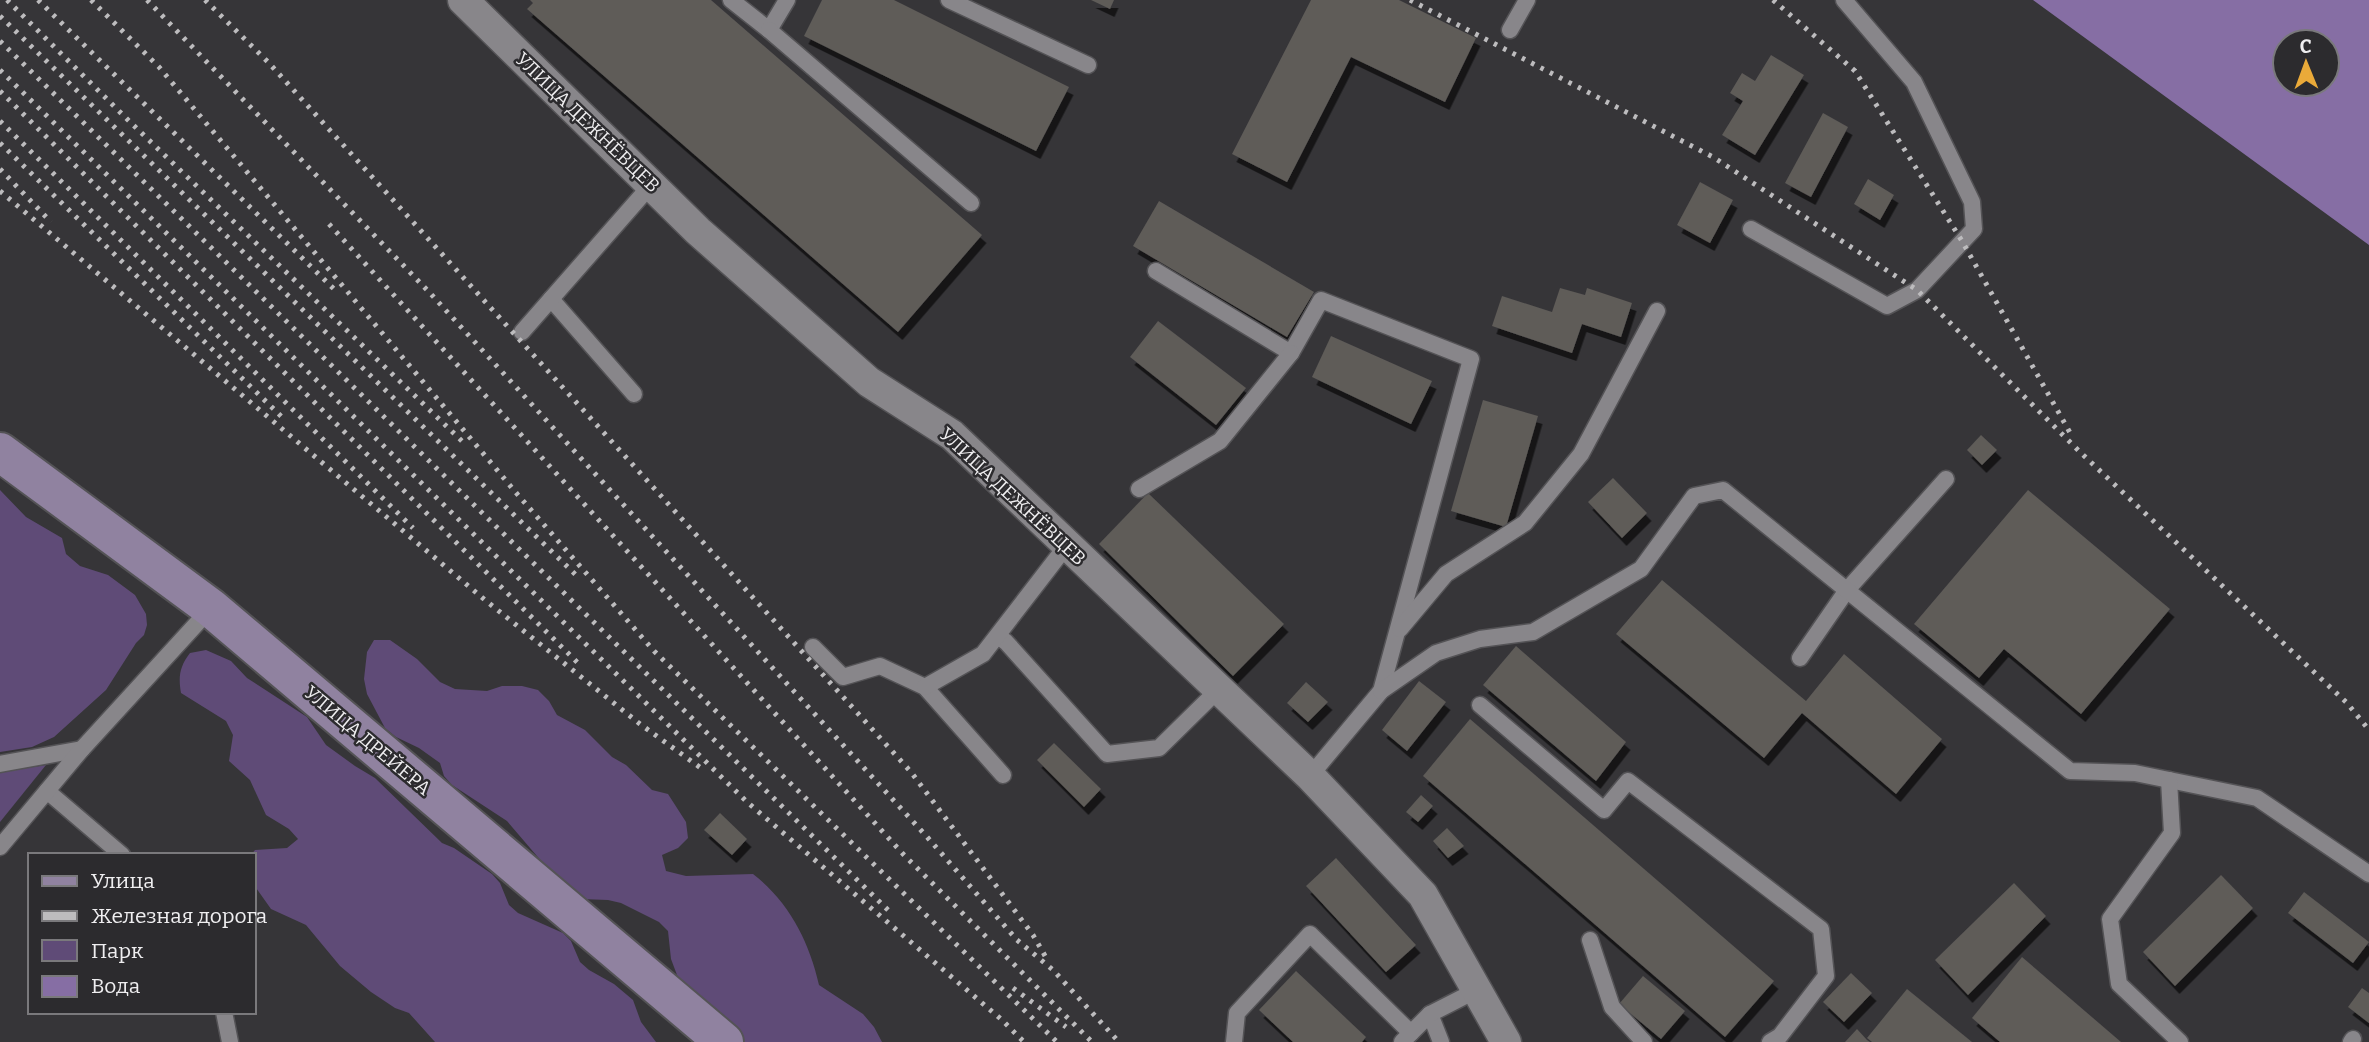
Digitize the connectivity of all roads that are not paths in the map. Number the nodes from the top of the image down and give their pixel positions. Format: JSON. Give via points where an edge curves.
{"nodes":[{"id":1,"x":463,"y":0,"type":"edge"},
{"id":2,"x":731,"y":0,"type":"edge"},
{"id":3,"x":787,"y":0,"type":"edge"},
{"id":4,"x":949,"y":0,"type":"edge"},
{"id":5,"x":1527,"y":0,"type":"edge"},
{"id":6,"x":1843,"y":0,"type":"edge"},
{"id":7,"x":769,"y":30,"type":"junction"},
{"id":8,"x":1510,"y":30,"type":"dead end"},
{"id":9,"x":1088,"y":65,"type":"dead end"},
{"id":10,"x":651,"y":185,"type":"junction"},
{"id":11,"x":971,"y":203,"type":"dead end"},
{"id":12,"x":1751,"y":229,"type":"dead end"},
{"id":13,"x":1156,"y":271,"type":"dead end"},
{"id":14,"x":551,"y":299,"type":"junction"},
{"id":15,"x":1657,"y":311,"type":"dead end"},
{"id":16,"x":522,"y":332,"type":"dead end"},
{"id":17,"x":1291,"y":353,"type":"junction"},
{"id":18,"x":634,"y":394,"type":"dead end"},
{"id":19,"x":0,"y":452,"type":"edge"},
{"id":20,"x":1946,"y":479,"type":"dead end"},
{"id":21,"x":1139,"y":489,"type":"dead end"},
{"id":22,"x":1067,"y":545,"type":"junction"},
{"id":23,"x":1847,"y":590,"type":"junction"},
{"id":24,"x":211,"y":608,"type":"junction"},
{"id":25,"x":1396,"y":633,"type":"junction"},
{"id":26,"x":998,"y":636,"type":"junction"},
{"id":27,"x":813,"y":647,"type":"dead end"},
{"id":28,"x":1800,"y":658,"type":"dead end"},
{"id":29,"x":925,"y":687,"type":"junction"},
{"id":30,"x":1219,"y":689,"type":"junction"},
{"id":31,"x":1381,"y":691,"type":"junction"},
{"id":32,"x":1480,"y":705,"type":"dead end"},
{"id":33,"x":82,"y":749,"type":"junction"},
{"id":34,"x":0,"y":764,"type":"edge"},
{"id":35,"x":1003,"y":775,"type":"dead end"},
{"id":36,"x":1310,"y":776,"type":"junction"},
{"id":37,"x":2169,"y":780,"type":"junction"},
{"id":38,"x":47,"y":791,"type":"junction"},
{"id":39,"x":0,"y":847,"type":"edge"},
{"id":40,"x":120,"y":853,"type":"edge"},
{"id":41,"x":2369,"y":874,"type":"edge"},
{"id":42,"x":1590,"y":940,"type":"dead end"},
{"id":43,"x":1477,"y":990,"type":"junction"},
{"id":44,"x":224,"y":1014,"type":"edge"},
{"id":45,"x":1430,"y":1014,"type":"junction"},
{"id":46,"x":1407,"y":1037,"type":"edge"},
{"id":47,"x":230,"y":1042,"type":"edge"},
{"id":48,"x":724,"y":1042,"type":"edge"},
{"id":49,"x":1234,"y":1042,"type":"edge"},
{"id":50,"x":1441,"y":1042,"type":"edge"},
{"id":51,"x":1506,"y":1042,"type":"edge"},
{"id":52,"x":1644,"y":1042,"type":"edge"},
{"id":53,"x":1770,"y":1042,"type":"edge"},
{"id":54,"x":2180,"y":1042,"type":"edge"}],
"edges":[{"from":1,"to":10,"type":"street","name":"УЛИЦА ДЕЖНЁВЦЕВ"},
{"from":2,"to":7,"type":"lane"},
{"from":3,"to":7,"type":"lane"},
{"from":4,"to":9,"type":"lane"},
{"from":5,"to":8,"type":"lane"},
{"from":6,"to":12,"type":"lane","via":[[1914,82],[1972,202],[1974,229],[1917,290],[1887,306]]},
{"from":7,"to":11,"type":"lane"},
{"from":10,"to":14,"type":"lane"},
{"from":10,"to":22,"type":"street","name":"УЛИЦА ДЕЖНЁВЦЕВ","via":[[869,382],[952,435]]},
{"from":13,"to":17,"type":"lane"},
{"from":14,"to":16,"type":"lane"},
{"from":14,"to":18,"type":"lane"},
{"from":15,"to":25,"type":"lane","via":[[1581,454],[1525,523],[1446,574]]},
{"from":17,"to":21,"type":"lane","via":[[1220,441]]},
{"from":17,"to":25,"type":"lane","via":[[1321,300],[1471,359]]},
{"from":19,"to":24,"type":"main road","name":"УЛИЦА ДРЕЙЕРА"},
{"from":20,"to":23,"type":"lane"},
{"from":22,"to":26,"type":"lane"},
{"from":22,"to":30,"type":"street","name":"УЛИЦА ДЕЖНЁВЦЕВ"},
{"from":23,"to":28,"type":"lane"},
{"from":23,"to":31,"type":"lane","via":[[1723,489],[1694,496],[1641,569],[1533,632],[1480,639],[1436,653]]},
{"from":23,"to":37,"type":"lane","via":[[2070,771],[2135,773]]},
{"from":24,"to":33,"type":"lane"},
{"from":24,"to":48,"type":"main road","name":"УЛИЦА ДРЕЙЕРА"},
{"from":25,"to":31,"type":"lane"},
{"from":26,"to":29,"type":"lane","via":[[983,654]]},
{"from":26,"to":30,"type":"lane","via":[[1107,754],[1158,748]]},
{"from":27,"to":29,"type":"lane","via":[[843,677],[880,666]]},
{"from":29,"to":35,"type":"lane"},
{"from":30,"to":36,"type":"street","name":"УЛИЦА ДЕЖНЁВЦЕВ"},
{"from":31,"to":36,"type":"lane"},
{"from":32,"to":53,"type":"lane","via":[[1604,810],[1629,781],[1821,929],[1826,976],[1780,1036]]},
{"from":33,"to":34,"type":"lane"},
{"from":33,"to":38,"type":"lane"},
{"from":36,"to":43,"type":"street","name":"УЛИЦА ДЕЖНЁВЦЕВ","via":[[1423,895]]},
{"from":37,"to":41,"type":"lane","via":[[2257,798]]},
{"from":37,"to":54,"type":"lane","via":[[2172,832],[2110,919],[2119,984]]},
{"from":38,"to":39,"type":"lane"},
{"from":38,"to":40,"type":"lane"},
{"from":42,"to":52,"type":"lane","via":[[1612,1007]]},
{"from":43,"to":45,"type":"lane"},
{"from":43,"to":51,"type":"street","name":"УЛИЦА ДЕЖНЁВЦЕВ"},
{"from":44,"to":47,"type":"lane"},
{"from":45,"to":46,"type":"lane"},
{"from":45,"to":50,"type":"lane"},
{"from":46,"to":49,"type":"lane","via":[[1310,934],[1237,1013]]}]}
